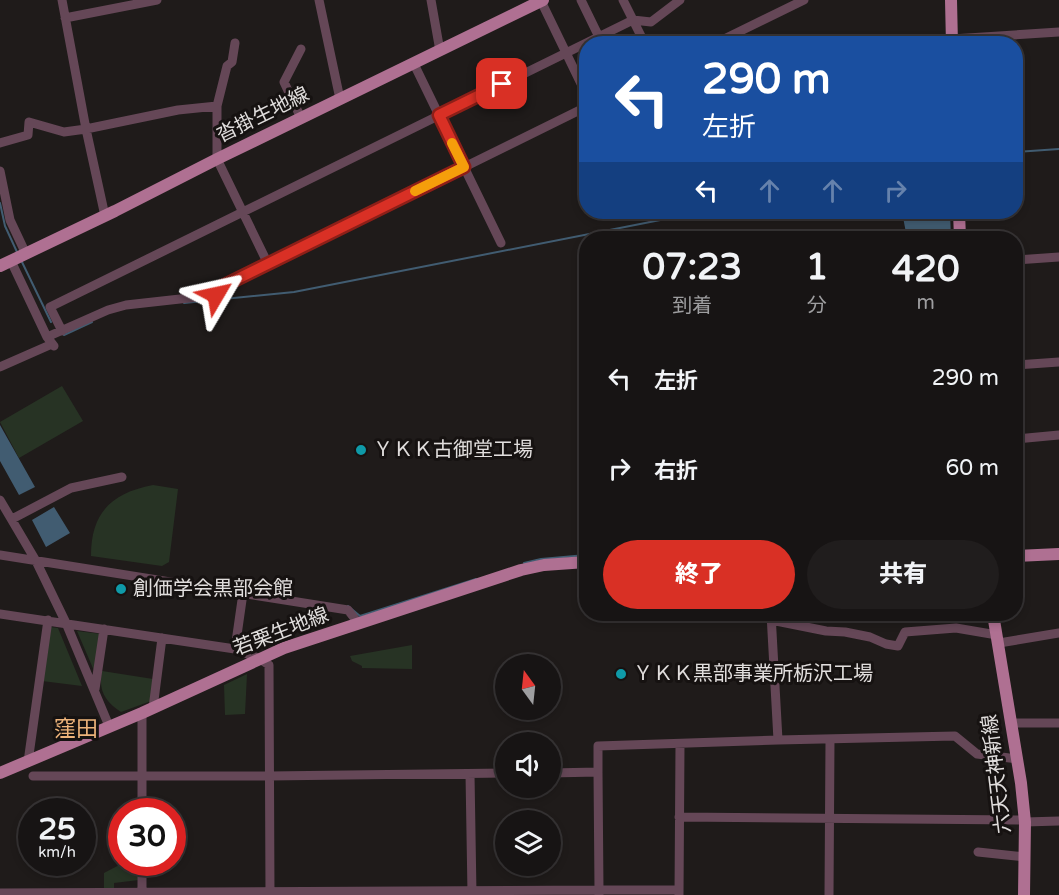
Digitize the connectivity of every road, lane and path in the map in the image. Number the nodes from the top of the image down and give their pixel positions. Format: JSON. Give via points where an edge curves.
{"nodes":[{"id":1,"x":62,"y":0,"type":"edge"},
{"id":2,"x":157,"y":0,"type":"edge"},
{"id":3,"x":319,"y":0,"type":"edge"},
{"id":4,"x":431,"y":0,"type":"edge"},
{"id":5,"x":581,"y":0,"type":"edge"},
{"id":6,"x":623,"y":0,"type":"edge"},
{"id":7,"x":680,"y":0,"type":"edge"},
{"id":8,"x":804,"y":0,"type":"edge"},
{"id":9,"x":951,"y":0,"type":"edge"},
{"id":10,"x":542,"y":1,"type":"edge"},
{"id":11,"x":65,"y":18,"type":"junction"},
{"id":12,"x":633,"y":20,"type":"junction"},
{"id":13,"x":1059,"y":32,"type":"edge"},
{"id":14,"x":599,"y":36,"type":"edge"},
{"id":15,"x":601,"y":36,"type":"edge"},
{"id":16,"x":641,"y":36,"type":"edge"},
{"id":17,"x":730,"y":36,"type":"edge"},
{"id":18,"x":952,"y":36,"type":"edge"},
{"id":19,"x":1011,"y":36,"type":"edge"},
{"id":20,"x":235,"y":44,"type":"dead end"},
{"id":21,"x":579,"y":47,"type":"edge"},
{"id":22,"x":301,"y":50,"type":"dead end"},
{"id":23,"x":440,"y":51,"type":"junction"},
{"id":24,"x":566,"y":53,"type":"junction"},
{"id":25,"x":414,"y":64,"type":"junction"},
{"id":26,"x":579,"y":80,"type":"edge"},
{"id":27,"x":340,"y":99,"type":"junction"},
{"id":28,"x":217,"y":106,"type":"junction"},
{"id":29,"x":579,"y":110,"type":"edge"},
{"id":30,"x":439,"y":115,"type":"junction"},
{"id":31,"x":302,"y":118,"type":"junction"},
{"id":32,"x":86,"y":129,"type":"junction"},
{"id":33,"x":0,"y":143,"type":"edge"},
{"id":34,"x":217,"y":159,"type":"junction"},
{"id":35,"x":464,"y":167,"type":"junction"},
{"id":36,"x":0,"y":171,"type":"edge"},
{"id":37,"x":242,"y":211,"type":"junction"},
{"id":38,"x":105,"y":216,"type":"junction"},
{"id":39,"x":501,"y":243,"type":"dead end"},
{"id":40,"x":26,"y":254,"type":"junction"},
{"id":41,"x":1059,"y":257,"type":"edge"},
{"id":42,"x":1023,"y":260,"type":"edge"},
{"id":43,"x":6,"y":263,"type":"edge"},
{"id":44,"x":268,"y":264,"type":"junction"},
{"id":45,"x":62,"y":331,"type":"junction"},
{"id":46,"x":51,"y":342,"type":"junction"},
{"id":47,"x":1059,"y":362,"type":"edge"},
{"id":48,"x":1023,"y":365,"type":"edge"},
{"id":49,"x":0,"y":367,"type":"edge"},
{"id":50,"x":1059,"y":435,"type":"edge"},
{"id":51,"x":1023,"y":438,"type":"edge"},
{"id":52,"x":122,"y":477,"type":"dead end"},
{"id":53,"x":0,"y":500,"type":"edge"},
{"id":54,"x":12,"y":519,"type":"junction"},
{"id":55,"x":1059,"y":554,"type":"edge"},
{"id":56,"x":0,"y":555,"type":"edge"},
{"id":57,"x":1023,"y":556,"type":"edge"},
{"id":58,"x":36,"y":561,"type":"junction"},
{"id":59,"x":579,"y":562,"type":"edge"},
{"id":60,"x":243,"y":593,"type":"junction"},
{"id":61,"x":0,"y":614,"type":"edge"},
{"id":62,"x":48,"y":620,"type":"junction"},
{"id":63,"x":771,"y":621,"type":"edge"},
{"id":64,"x":787,"y":621,"type":"edge"},
{"id":65,"x":994,"y":621,"type":"edge"},
{"id":66,"x":66,"y":623,"type":"junction"},
{"id":67,"x":359,"y":624,"type":"junction"},
{"id":68,"x":104,"y":629,"type":"junction"},
{"id":69,"x":1059,"y":633,"type":"edge"},
{"id":70,"x":162,"y":638,"type":"junction"},
{"id":71,"x":998,"y":639,"type":"junction"},
{"id":72,"x":236,"y":649,"type":"junction"},
{"id":73,"x":260,"y":659,"type":"junction"},
{"id":74,"x":95,"y":689,"type":"junction"},
{"id":75,"x":148,"y":710,"type":"junction"},
{"id":76,"x":1012,"y":723,"type":"junction"},
{"id":77,"x":1059,"y":723,"type":"edge"},
{"id":78,"x":109,"y":726,"type":"junction"},
{"id":79,"x":778,"y":740,"type":"junction"},
{"id":80,"x":830,"y":740,"type":"junction"},
{"id":81,"x":680,"y":745,"type":"junction"},
{"id":82,"x":1018,"y":759,"type":"junction"},
{"id":83,"x":28,"y":762,"type":"junction"},
{"id":84,"x":598,"y":772,"type":"junction"},
{"id":85,"x":0,"y":773,"type":"edge"},
{"id":86,"x":495,"y":773,"type":"edge"},
{"id":87,"x":561,"y":773,"type":"edge"},
{"id":88,"x":470,"y":774,"type":"junction"},
{"id":89,"x":33,"y":776,"type":"dead end"},
{"id":90,"x":269,"y":776,"type":"junction"},
{"id":91,"x":143,"y":777,"type":"junction"},
{"id":92,"x":142,"y":798,"type":"edge"},
{"id":93,"x":679,"y":817,"type":"junction"},
{"id":94,"x":829,"y":819,"type":"junction"},
{"id":95,"x":1025,"y":821,"type":"junction"},
{"id":96,"x":1059,"y":821,"type":"edge"},
{"id":97,"x":978,"y":852,"type":"dead end"},
{"id":98,"x":1024,"y":857,"type":"junction"},
{"id":99,"x":142,"y":876,"type":"edge"},
{"id":100,"x":0,"y":893,"type":"edge"},
{"id":101,"x":472,"y":893,"type":"edge"},
{"id":102,"x":599,"y":893,"type":"edge"},
{"id":103,"x":679,"y":893,"type":"edge"},
{"id":104,"x":142,"y":894,"type":"edge"},
{"id":105,"x":216,"y":894,"type":"edge"},
{"id":106,"x":270,"y":894,"type":"edge"},
{"id":107,"x":828,"y":895,"type":"edge"},
{"id":108,"x":1024,"y":895,"type":"edge"}],
"edges":[{"from":1,"to":11,"type":"street"},
{"from":2,"to":11,"type":"street"},
{"from":3,"to":27,"type":"street"},
{"from":4,"to":23,"type":"street"},
{"from":5,"to":14,"type":"street"},
{"from":6,"to":12,"type":"street"},
{"from":7,"to":12,"type":"street","via":[[651,22]]},
{"from":8,"to":17,"type":"street"},
{"from":9,"to":18,"type":"main road"},
{"from":10,"to":23,"type":"main road","name":"沓掛生地線"},
{"from":10,"to":24,"type":"street"},
{"from":11,"to":32,"type":"street"},
{"from":12,"to":15,"type":"street"},
{"from":12,"to":16,"type":"street"},
{"from":13,"to":19,"type":"street"},
{"from":20,"to":28,"type":"street"},
{"from":21,"to":24,"type":"street"},
{"from":22,"to":31,"type":"street","via":[[284,82]]},
{"from":23,"to":25,"type":"main road","name":"沓掛生地線"},
{"from":24,"to":26,"type":"street"},
{"from":24,"to":30,"type":"street"},
{"from":25,"to":27,"type":"main road","name":"沓掛生地線"},
{"from":25,"to":30,"type":"street"},
{"from":27,"to":31,"type":"main road","name":"沓掛生地線"},
{"from":28,"to":32,"type":"street"},
{"from":28,"to":34,"type":"street"},
{"from":29,"to":35,"type":"street"},
{"from":30,"to":35,"type":"street"},
{"from":30,"to":37,"type":"street"},
{"from":31,"to":34,"type":"main road","name":"沓掛生地線"},
{"from":32,"to":33,"type":"street","via":[[64,132],[29,122],[28,135]]},
{"from":32,"to":38,"type":"street"},
{"from":34,"to":37,"type":"street"},
{"from":34,"to":38,"type":"main road","name":"沓掛生地線"},
{"from":35,"to":39,"type":"street"},
{"from":35,"to":44,"type":"street"},
{"from":36,"to":40,"type":"street","via":[[10,220]]},
{"from":37,"to":44,"type":"street"},
{"from":37,"to":45,"type":"street","via":[[50,307]]},
{"from":38,"to":40,"type":"main road","name":"沓掛生地線"},
{"from":40,"to":43,"type":"main road","name":"沓掛生地線"},
{"from":41,"to":42,"type":"street"},
{"from":43,"to":46,"type":"street"},
{"from":44,"to":45,"type":"street","via":[[219,288],[216,295],[126,304]]},
{"from":45,"to":46,"type":"street"},
{"from":46,"to":49,"type":"street"},
{"from":47,"to":48,"type":"street"},
{"from":50,"to":51,"type":"street"},
{"from":52,"to":54,"type":"street","via":[[71,488]]},
{"from":53,"to":54,"type":"street"},
{"from":54,"to":58,"type":"street"},
{"from":55,"to":57,"type":"main road"},
{"from":56,"to":58,"type":"street"},
{"from":58,"to":60,"type":"street"},
{"from":58,"to":66,"type":"street"},
{"from":59,"to":67,"type":"main road","name":"若栗生地線","via":[[521,570]]},
{"from":60,"to":67,"type":"street","via":[[348,610]]},
{"from":60,"to":72,"type":"street"},
{"from":61,"to":62,"type":"street"},
{"from":62,"to":66,"type":"street"},
{"from":62,"to":83,"type":"street"},
{"from":63,"to":79,"type":"street"},
{"from":64,"to":71,"type":"street","via":[[898,646],[905,632],[956,628]]},
{"from":65,"to":71,"type":"main road","name":"六天天神新線"},
{"from":66,"to":68,"type":"street"},
{"from":66,"to":74,"type":"street"},
{"from":67,"to":73,"type":"main road","name":"若栗生地線"},
{"from":68,"to":70,"type":"street"},
{"from":68,"to":74,"type":"street"},
{"from":69,"to":71,"type":"street"},
{"from":70,"to":72,"type":"street"},
{"from":70,"to":75,"type":"street"},
{"from":71,"to":76,"type":"main road","name":"六天天神新線"},
{"from":72,"to":73,"type":"street"},
{"from":73,"to":75,"type":"main road","name":"若栗生地線"},
{"from":73,"to":90,"type":"street","via":[[269,665]]},
{"from":74,"to":78,"type":"street"},
{"from":75,"to":78,"type":"main road","name":"若栗生地線"},
{"from":75,"to":91,"type":"street"},
{"from":76,"to":77,"type":"street"},
{"from":76,"to":82,"type":"main road","name":"六天天神新線"},
{"from":78,"to":83,"type":"main road","name":"若栗生地線"},
{"from":79,"to":80,"type":"street"},
{"from":79,"to":81,"type":"street"},
{"from":80,"to":82,"type":"street","via":[[955,736],[977,754]]},
{"from":80,"to":94,"type":"street"},
{"from":81,"to":84,"type":"street","via":[[598,746]]},
{"from":81,"to":93,"type":"street"},
{"from":82,"to":95,"type":"main road","name":"六天天神新線"},
{"from":83,"to":85,"type":"main road","name":"若栗生地線"},
{"from":84,"to":87,"type":"street"},
{"from":84,"to":102,"type":"street"},
{"from":86,"to":88,"type":"street"},
{"from":88,"to":90,"type":"street"},
{"from":88,"to":101,"type":"street"},
{"from":89,"to":91,"type":"street"},
{"from":90,"to":91,"type":"street"},
{"from":90,"to":106,"type":"street"},
{"from":91,"to":92,"type":"street"},
{"from":93,"to":94,"type":"street"},
{"from":93,"to":103,"type":"street"},
{"from":94,"to":95,"type":"street"},
{"from":94,"to":107,"type":"street"},
{"from":95,"to":96,"type":"street"},
{"from":95,"to":98,"type":"main road","name":"六天天神新線"},
{"from":97,"to":98,"type":"street"},
{"from":98,"to":108,"type":"main road","name":"六天天神新線"},
{"from":99,"to":104,"type":"street"},
{"from":100,"to":104,"type":"street"},
{"from":101,"to":102,"type":"street"},
{"from":101,"to":106,"type":"street"},
{"from":102,"to":103,"type":"street"},
{"from":104,"to":105,"type":"street"},
{"from":105,"to":106,"type":"street"}]}
